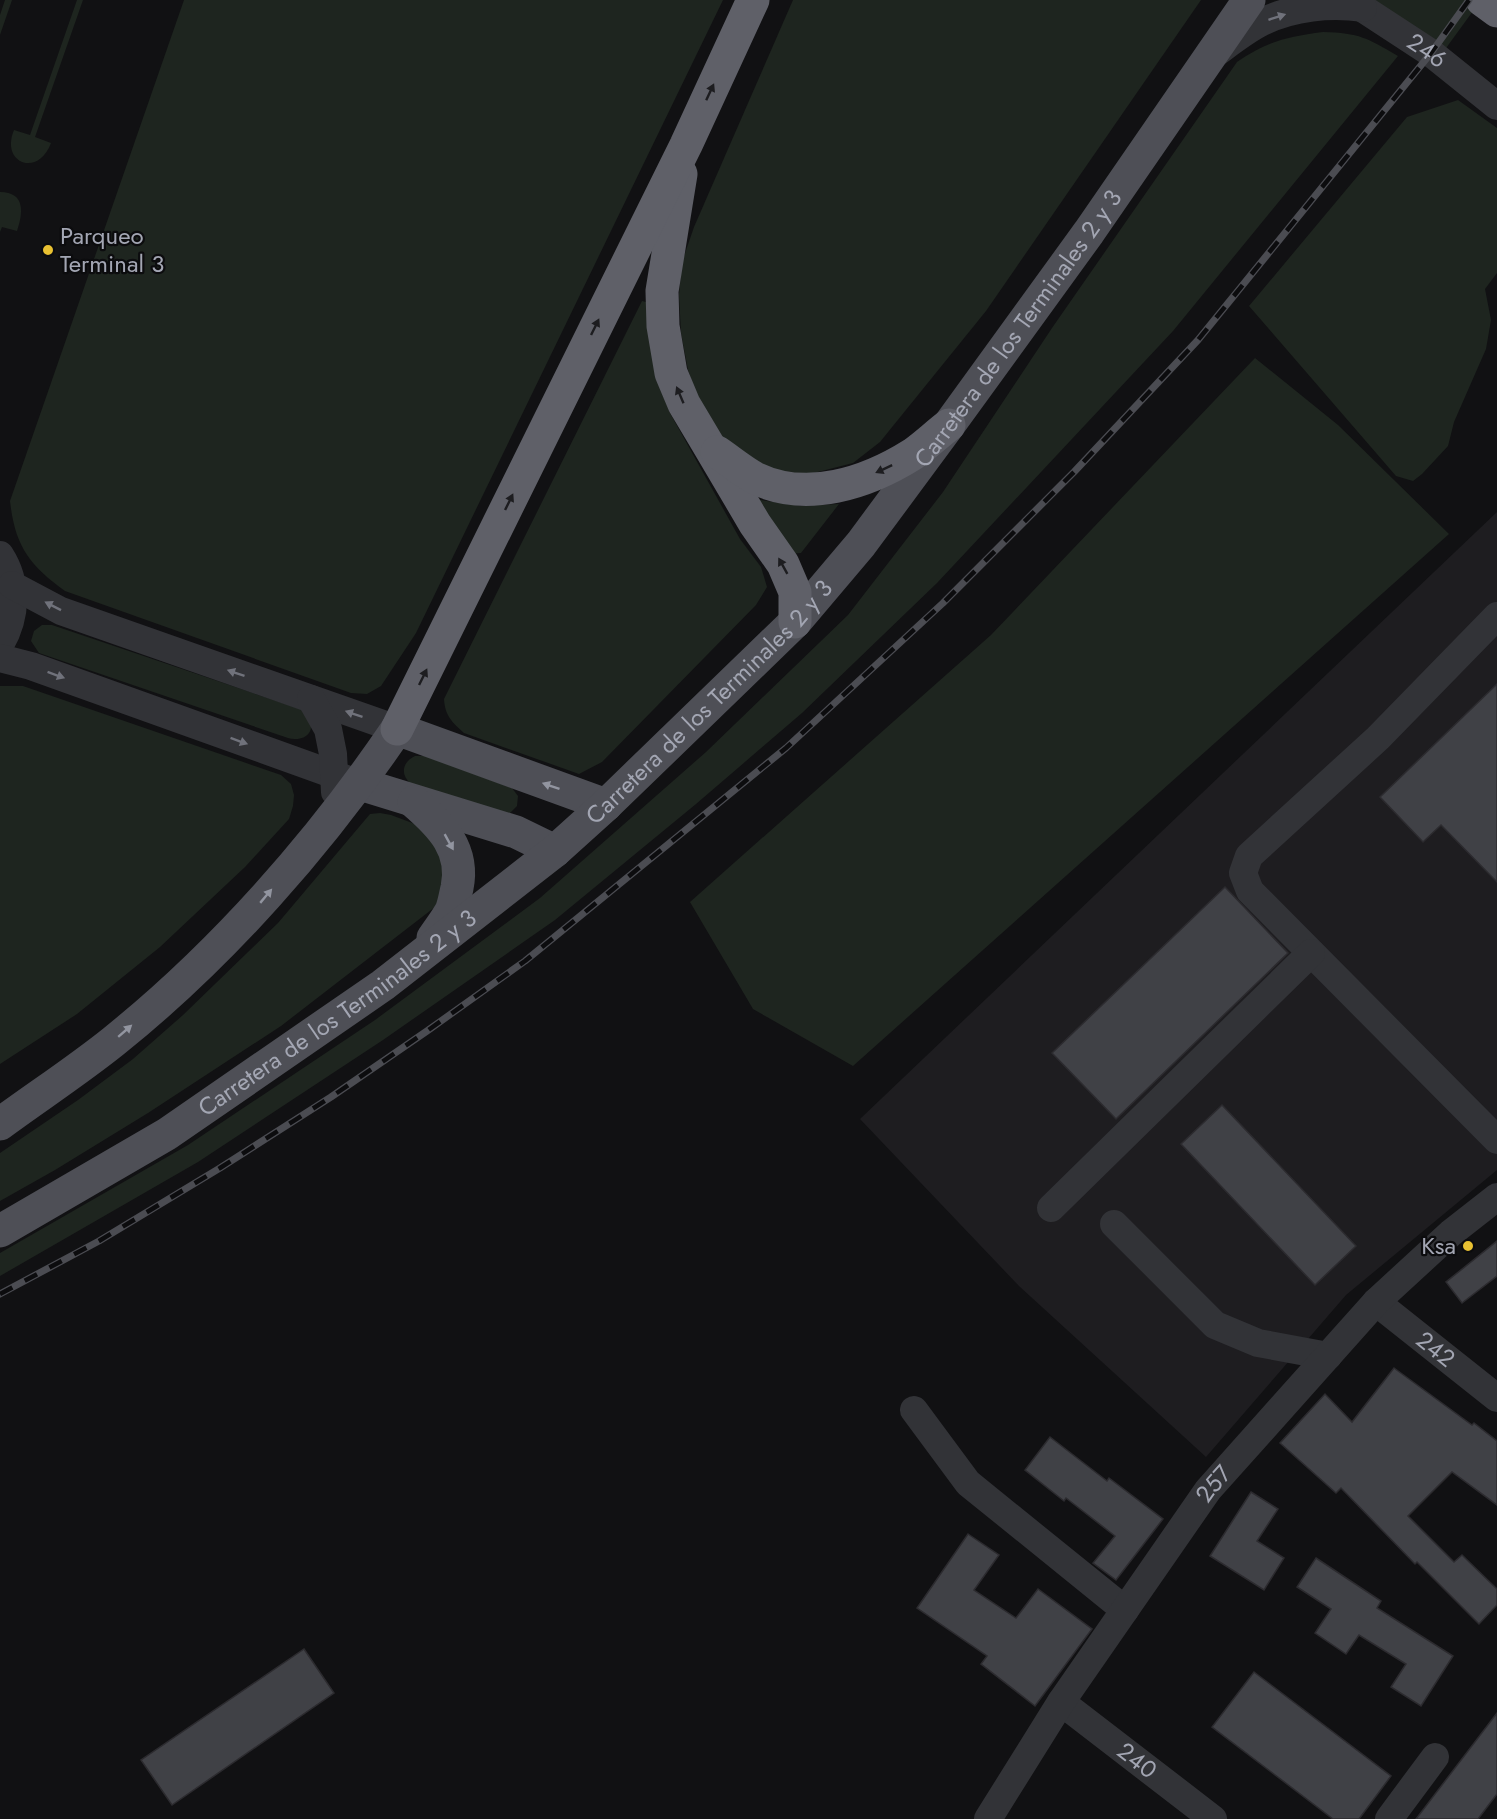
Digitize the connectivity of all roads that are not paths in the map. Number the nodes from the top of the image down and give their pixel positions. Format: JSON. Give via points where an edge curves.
{"nodes":[{"id":1,"x":753,"y":0,"type":"edge"},
{"id":2,"x":1249,"y":0,"type":"edge"},
{"id":3,"x":1482,"y":0,"type":"edge"},
{"id":4,"x":1357,"y":4,"type":"edge"},
{"id":5,"x":1497,"y":11,"type":"edge"},
{"id":6,"x":1209,"y":58,"type":"junction"},
{"id":7,"x":1497,"y":106,"type":"edge"},
{"id":8,"x":686,"y":145,"type":"junction"},
{"id":9,"x":949,"y":425,"type":"junction"},
{"id":10,"x":709,"y":446,"type":"junction"},
{"id":11,"x":0,"y":555,"type":"edge"},
{"id":12,"x":12,"y":585,"type":"junction"},
{"id":13,"x":1497,"y":616,"type":"edge"},
{"id":14,"x":795,"y":622,"type":"junction"},
{"id":15,"x":0,"y":645,"type":"edge"},
{"id":16,"x":0,"y":658,"type":"edge"},
{"id":17,"x":311,"y":699,"type":"junction"},
{"id":18,"x":397,"y":729,"type":"junction"},
{"id":19,"x":347,"y":780,"type":"junction"},
{"id":20,"x":410,"y":799,"type":"junction"},
{"id":21,"x":606,"y":805,"type":"junction"},
{"id":22,"x":555,"y":851,"type":"junction"},
{"id":23,"x":1311,"y":953,"type":"junction"},
{"id":24,"x":420,"y":956,"type":"junction"},
{"id":25,"x":79,"y":1067,"type":"junction"},
{"id":26,"x":0,"y":1103,"type":"edge"},
{"id":27,"x":0,"y":1124,"type":"edge"},
{"id":28,"x":1497,"y":1140,"type":"edge"},
{"id":29,"x":1497,"y":1197,"type":"edge"},
{"id":30,"x":1051,"y":1208,"type":"dead end"},
{"id":31,"x":1114,"y":1224,"type":"dead end"},
{"id":32,"x":0,"y":1231,"type":"edge"},
{"id":33,"x":1376,"y":1302,"type":"junction"},
{"id":34,"x":1328,"y":1356,"type":"junction"},
{"id":35,"x":1497,"y":1398,"type":"edge"},
{"id":36,"x":914,"y":1410,"type":"dead end"},
{"id":37,"x":1125,"y":1610,"type":"junction"},
{"id":38,"x":1061,"y":1702,"type":"junction"},
{"id":39,"x":1435,"y":1757,"type":"dead end"},
{"id":40,"x":988,"y":1819,"type":"edge"},
{"id":41,"x":1213,"y":1819,"type":"edge"},
{"id":42,"x":1389,"y":1819,"type":"edge"}],
"edges":[{"from":8,"to":1,"type":"highway","one_way":true},
{"from":2,"to":6,"type":"main road","name":"Carretera de los Terminales 2 y 3"},
{"from":3,"to":5,"type":"highway"},
{"from":6,"to":4,"type":"street","one_way":true,"via":[[1263,21],[1289,13]]},
{"from":4,"to":7,"type":"street","name":"246","via":[[1431,53]]},
{"from":6,"to":9,"type":"main road","name":"Carretera de los Terminales 2 y 3"},
{"from":10,"to":8,"type":"highway","one_way":true,"via":[[684,404],[671,372],[663,326],[662,291]]},
{"from":18,"to":8,"type":"highway","one_way":true},
{"from":9,"to":10,"type":"highway","one_way":true,"via":[[915,453],[891,466],[848,484],[824,489],[799,490],[772,484]]},
{"from":9,"to":14,"type":"main road","name":"Carretera de los Terminales 2 y 3","via":[[861,544]]},
{"from":14,"to":10,"type":"highway","one_way":true,"via":[[795,592],[783,564]]},
{"from":11,"to":12,"type":"street"},
{"from":12,"to":15,"type":"street","via":[[13,613]]},
{"from":17,"to":12,"type":"street","one_way":true,"via":[[61,611]]},
{"from":13,"to":23,"type":"street","via":[[1378,738],[1250,856],[1243,873],[1250,891]]},
{"from":14,"to":21,"type":"main road","name":"Carretera de los Terminales 2 y 3"},
{"from":16,"to":19,"type":"street","one_way":true},
{"from":18,"to":17,"type":"street","one_way":true},
{"from":17,"to":19,"type":"street"},
{"from":18,"to":19,"type":"main road"},
{"from":21,"to":18,"type":"main road","one_way":true},
{"from":19,"to":20,"type":"main road"},
{"from":25,"to":19,"type":"main road","one_way":true,"via":[[161,1001],[251,913],[336,812]]},
{"from":20,"to":22,"type":"main road","via":[[516,832]]},
{"from":20,"to":24,"type":"main road","one_way":true,"via":[[441,828],[459,861],[452,909]]},
{"from":21,"to":22,"type":"main road","name":"Carretera de los Terminales 2 y 3"},
{"from":22,"to":24,"type":"main road","name":"Carretera de los Terminales 2 y 3"},
{"from":23,"to":28,"type":"street"},
{"from":23,"to":30,"type":"street"},
{"from":24,"to":32,"type":"main road","name":"Carretera de los Terminales 2 y 3","via":[[167,1134]]},
{"from":25,"to":26,"type":"main road"},
{"from":25,"to":27,"type":"main road"},
{"from":29,"to":33,"type":"street","name":"257"},
{"from":31,"to":34,"type":"street","via":[[1215,1324],[1258,1343]]},
{"from":33,"to":34,"type":"street","name":"257"},
{"from":33,"to":35,"type":"street","name":"242"},
{"from":34,"to":37,"type":"street","name":"257","via":[[1208,1490]]},
{"from":36,"to":37,"type":"street","via":[[968,1484]]},
{"from":37,"to":38,"type":"street","name":"257"},
{"from":38,"to":40,"type":"street","name":"257"},
{"from":38,"to":41,"type":"street","name":"240"},
{"from":39,"to":42,"type":"street"}]}
